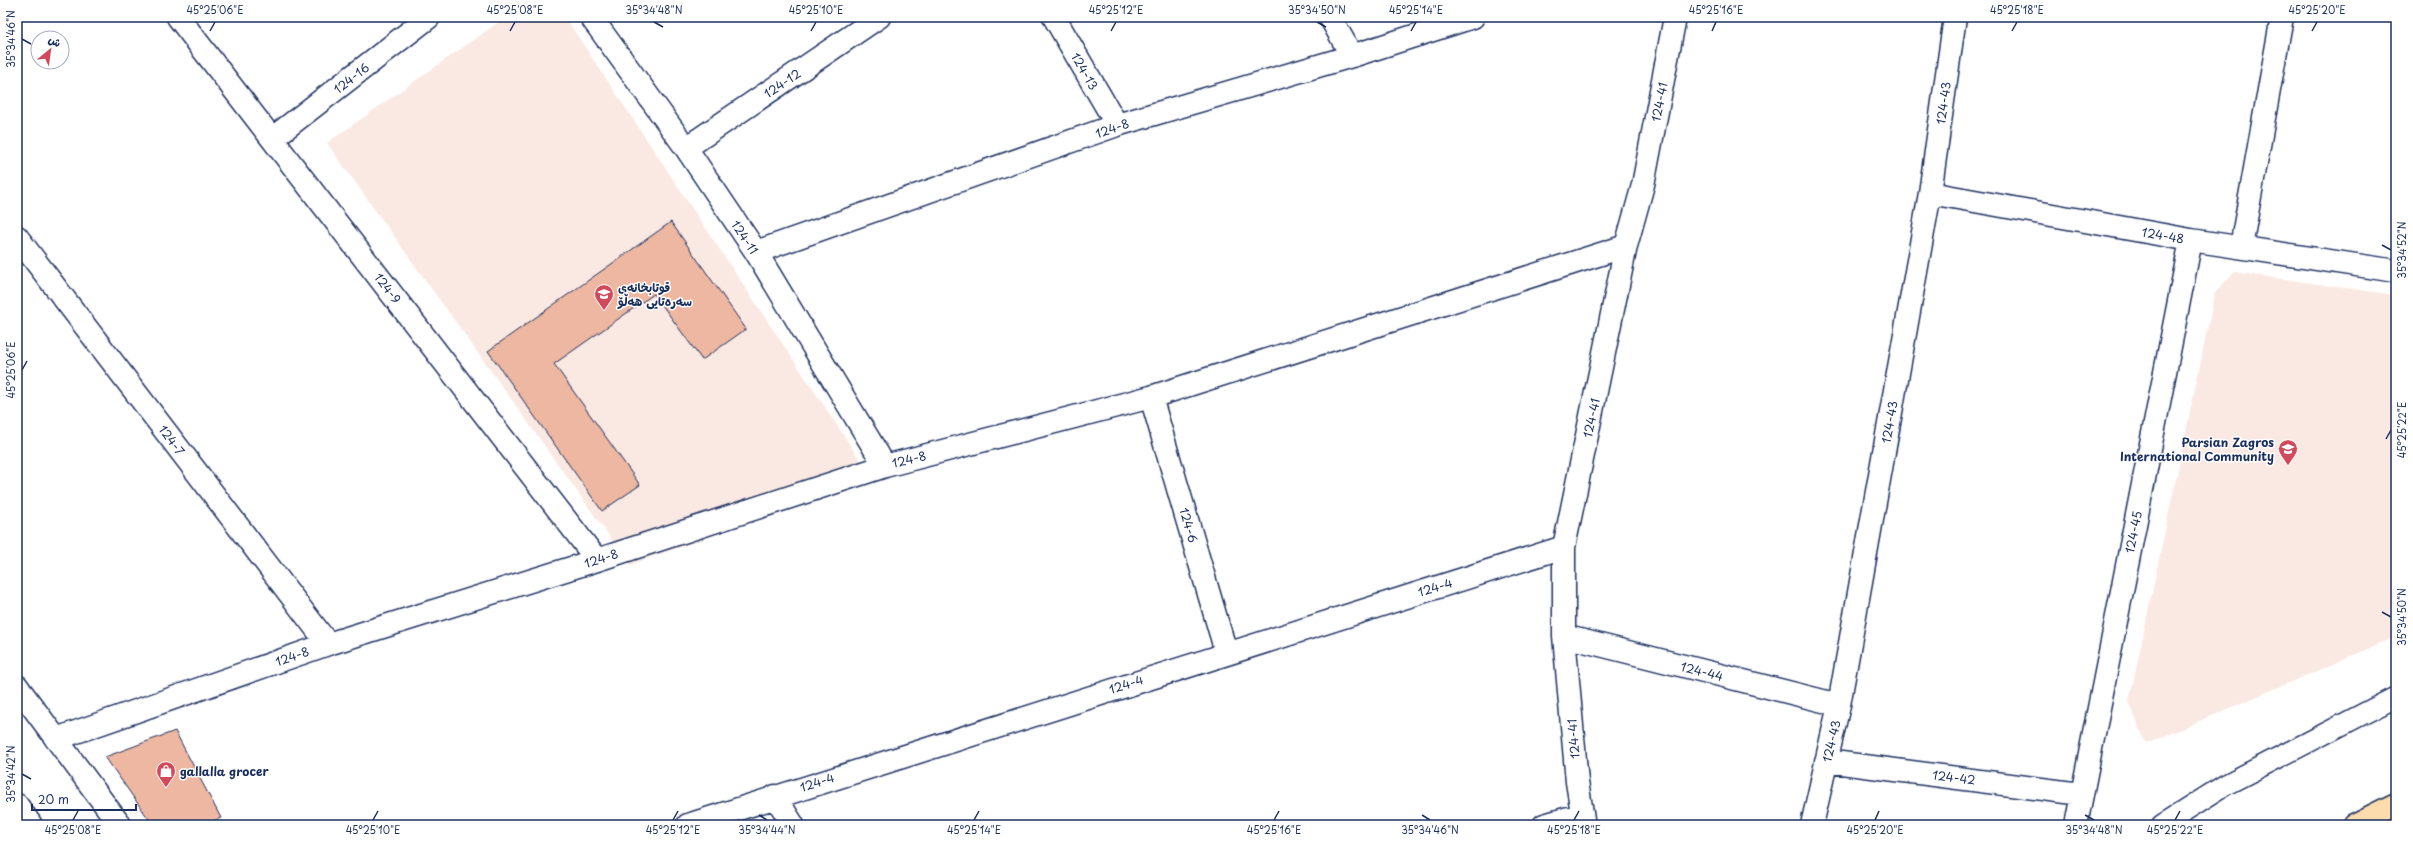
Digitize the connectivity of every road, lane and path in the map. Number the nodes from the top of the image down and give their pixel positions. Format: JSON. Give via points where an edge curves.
{"nodes":[{"id":1,"x":178,"y":17,"type":"edge"},
{"id":2,"x":429,"y":17,"type":"edge"},
{"id":3,"x":591,"y":17,"type":"edge"},
{"id":4,"x":879,"y":17,"type":"edge"},
{"id":5,"x":1054,"y":17,"type":"edge"},
{"id":6,"x":1330,"y":17,"type":"edge"},
{"id":7,"x":1472,"y":17,"type":"edge"},
{"id":8,"x":1676,"y":17,"type":"edge"},
{"id":9,"x":1955,"y":17,"type":"edge"},
{"id":10,"x":2282,"y":17,"type":"edge"},
{"id":11,"x":1352,"y":56,"type":"junction"},
{"id":12,"x":1117,"y":125,"type":"junction"},
{"id":13,"x":273,"y":138,"type":"junction"},
{"id":14,"x":686,"y":148,"type":"junction"},
{"id":15,"x":1930,"y":193,"type":"junction"},
{"id":16,"x":17,"y":237,"type":"edge"},
{"id":17,"x":2191,"y":240,"type":"junction"},
{"id":18,"x":1626,"y":246,"type":"junction"},
{"id":19,"x":2241,"y":247,"type":"junction"},
{"id":20,"x":756,"y":252,"type":"junction"},
{"id":21,"x":2396,"y":271,"type":"edge"},
{"id":22,"x":1151,"y":397,"type":"junction"},
{"id":23,"x":885,"y":466,"type":"junction"},
{"id":24,"x":1564,"y":547,"type":"junction"},
{"id":25,"x":597,"y":560,"type":"junction"},
{"id":26,"x":1564,"y":636,"type":"junction"},
{"id":27,"x":328,"y":644,"type":"junction"},
{"id":28,"x":1226,"y":652,"type":"junction"},
{"id":29,"x":17,"y":686,"type":"edge"},
{"id":30,"x":2396,"y":697,"type":"edge"},
{"id":31,"x":1839,"y":705,"type":"junction"},
{"id":32,"x":56,"y":739,"type":"junction"},
{"id":33,"x":1826,"y":760,"type":"junction"},
{"id":34,"x":2081,"y":794,"type":"junction"},
{"id":35,"x":775,"y":796,"type":"junction"},
{"id":36,"x":2396,"y":804,"type":"edge"},
{"id":37,"x":17,"y":805,"type":"edge"},
{"id":38,"x":1583,"y":819,"type":"edge"},
{"id":39,"x":31,"y":825,"type":"edge"},
{"id":40,"x":120,"y":825,"type":"edge"},
{"id":41,"x":688,"y":825,"type":"edge"},
{"id":42,"x":793,"y":825,"type":"edge"},
{"id":43,"x":1544,"y":825,"type":"edge"},
{"id":44,"x":1812,"y":825,"type":"edge"},
{"id":45,"x":2076,"y":825,"type":"edge"},
{"id":46,"x":2162,"y":825,"type":"edge"},
{"id":47,"x":2354,"y":825,"type":"edge"}],
"edges":[{"from":1,"to":13,"type":"street","name":"124-9"},
{"from":2,"to":13,"type":"street","name":"124-16"},
{"from":3,"to":14,"type":"street","name":"124-11"},
{"from":4,"to":14,"type":"street","name":"124-12"},
{"from":5,"to":12,"type":"street","name":"124-13"},
{"from":6,"to":11,"type":"street"},
{"from":7,"to":11,"type":"street","name":"124-8"},
{"from":8,"to":18,"type":"street","name":"124-41","via":[[1643,185]]},
{"from":9,"to":15,"type":"street","name":"124-43"},
{"from":10,"to":19,"type":"street"},
{"from":11,"to":12,"type":"street","name":"124-8"},
{"from":12,"to":20,"type":"street","name":"124-8"},
{"from":13,"to":25,"type":"street","name":"124-9"},
{"from":14,"to":20,"type":"street","name":"124-11"},
{"from":15,"to":17,"type":"street","name":"124-48"},
{"from":15,"to":31,"type":"street","name":"124-43"},
{"from":16,"to":27,"type":"street","name":"124-7"},
{"from":17,"to":19,"type":"street","name":"124-48"},
{"from":17,"to":34,"type":"street","name":"124-45"},
{"from":18,"to":22,"type":"street","name":"124-8"},
{"from":18,"to":24,"type":"street","name":"124-41"},
{"from":19,"to":21,"type":"street","name":"124-48"},
{"from":20,"to":23,"type":"street","name":"124-11"},
{"from":22,"to":23,"type":"street","name":"124-8"},
{"from":22,"to":28,"type":"street","name":"124-6"},
{"from":23,"to":25,"type":"street","name":"124-8"},
{"from":24,"to":26,"type":"street","name":"124-41"},
{"from":24,"to":28,"type":"street","name":"124-4"},
{"from":25,"to":27,"type":"street","name":"124-8"},
{"from":26,"to":31,"type":"street","name":"124-44"},
{"from":26,"to":38,"type":"street","name":"124-41","via":[[1577,782]]},
{"from":27,"to":32,"type":"street","name":"124-8"},
{"from":28,"to":35,"type":"street","name":"124-4"},
{"from":29,"to":32,"type":"street"},
{"from":30,"to":46,"type":"lane","via":[[2225,785]]},
{"from":31,"to":33,"type":"street","name":"124-43"},
{"from":32,"to":40,"type":"street"},
{"from":33,"to":34,"type":"street","name":"124-42"},
{"from":33,"to":44,"type":"street","name":"124-43"},
{"from":34,"to":45,"type":"street","name":"124-45"},
{"from":35,"to":41,"type":"street","name":"124-4"},
{"from":35,"to":42,"type":"street"},
{"from":36,"to":47,"type":"main road"},
{"from":37,"to":39,"type":"street"},
{"from":38,"to":43,"type":"street"}]}
